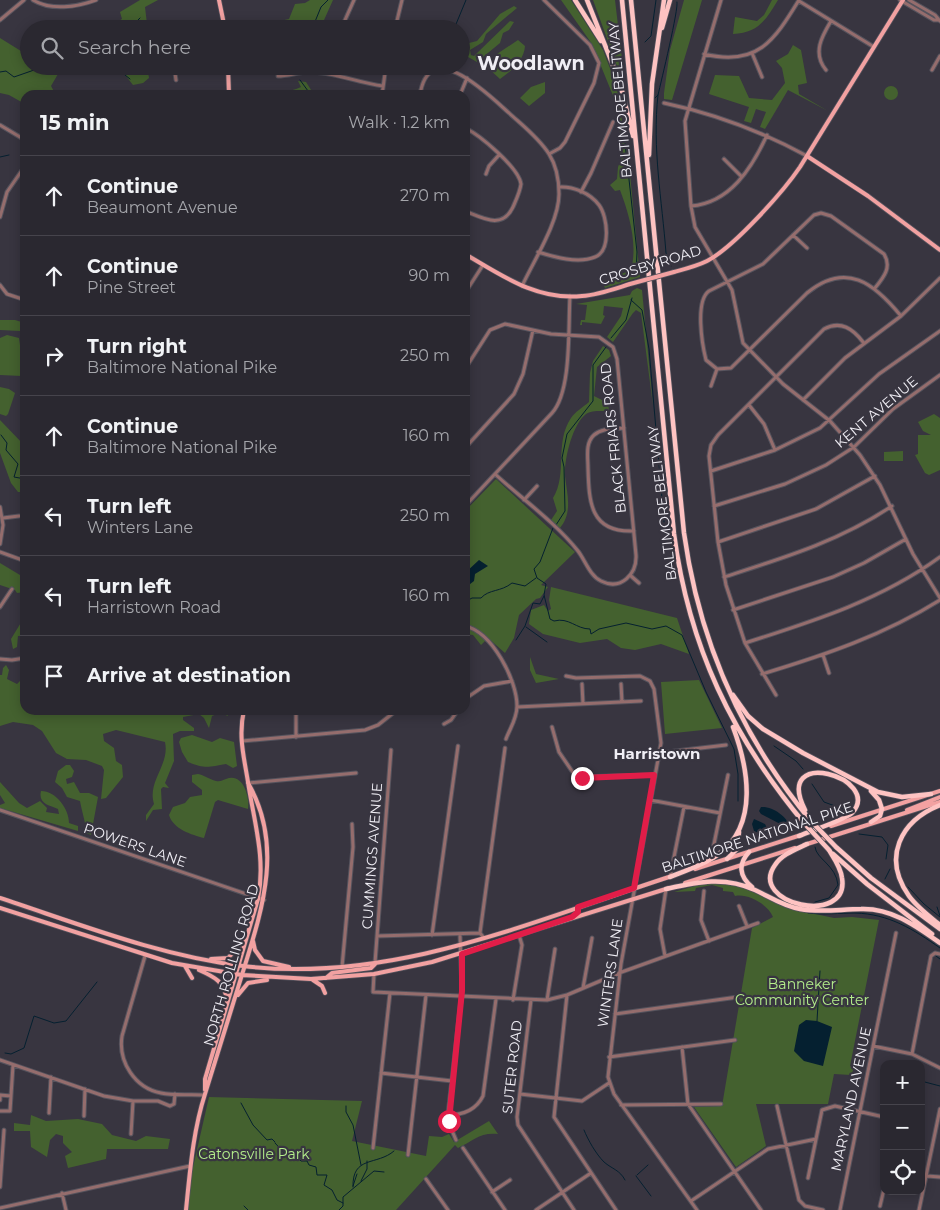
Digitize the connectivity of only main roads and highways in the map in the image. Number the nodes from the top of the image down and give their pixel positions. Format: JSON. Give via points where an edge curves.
{"nodes":[{"id":1,"x":219,"y":0,"type":"edge"},
{"id":2,"x":575,"y":0,"type":"edge"},
{"id":3,"x":587,"y":0,"type":"edge"},
{"id":4,"x":622,"y":0,"type":"edge"},
{"id":5,"x":631,"y":0,"type":"edge"},
{"id":6,"x":664,"y":0,"type":"edge"},
{"id":7,"x":670,"y":0,"type":"edge"},
{"id":8,"x":902,"y":0,"type":"edge"},
{"id":9,"x":223,"y":20,"type":"edge"},
{"id":10,"x":657,"y":49,"type":"junction"},
{"id":11,"x":613,"y":64,"type":"junction"},
{"id":12,"x":228,"y":75,"type":"edge"},
{"id":13,"x":229,"y":90,"type":"edge"},
{"id":14,"x":807,"y":156,"type":"junction"},
{"id":15,"x":638,"y":160,"type":"junction"},
{"id":16,"x":648,"y":180,"type":"junction"},
{"id":17,"x":940,"y":250,"type":"edge"},
{"id":18,"x":470,"y":257,"type":"edge"},
{"id":19,"x":723,"y":679,"type":"junction"},
{"id":20,"x":726,"y":709,"type":"junction"},
{"id":21,"x":244,"y":715,"type":"edge"},
{"id":22,"x":248,"y":783,"type":"junction"},
{"id":23,"x":866,"y":787,"type":"junction"},
{"id":24,"x":940,"y":791,"type":"edge"},
{"id":25,"x":931,"y":794,"type":"junction"},
{"id":26,"x":940,"y":797,"type":"edge"},
{"id":27,"x":940,"y":803,"type":"edge"},
{"id":28,"x":882,"y":809,"type":"junction"},
{"id":29,"x":897,"y":815,"type":"junction"},
{"id":30,"x":810,"y":819,"type":"junction"},
{"id":31,"x":871,"y":822,"type":"junction"},
{"id":32,"x":740,"y":828,"type":"junction"},
{"id":33,"x":798,"y":836,"type":"junction"},
{"id":34,"x":807,"y":844,"type":"junction"},
{"id":35,"x":829,"y":850,"type":"junction"},
{"id":36,"x":749,"y":852,"type":"junction"},
{"id":37,"x":727,"y":859,"type":"junction"},
{"id":38,"x":741,"y":865,"type":"junction"},
{"id":39,"x":670,"y":877,"type":"junction"},
{"id":40,"x":666,"y":889,"type":"junction"},
{"id":41,"x":757,"y":891,"type":"junction"},
{"id":42,"x":0,"y":898,"type":"edge"},
{"id":43,"x":578,"y":907,"type":"junction"},
{"id":44,"x":0,"y":908,"type":"edge"},
{"id":45,"x":572,"y":917,"type":"junction"},
{"id":46,"x":940,"y":925,"type":"edge"},
{"id":47,"x":940,"y":929,"type":"edge"},
{"id":48,"x":247,"y":937,"type":"junction"},
{"id":49,"x":253,"y":940,"type":"junction"},
{"id":50,"x":940,"y":941,"type":"edge"},
{"id":51,"x":201,"y":960,"type":"junction"},
{"id":52,"x":375,"y":964,"type":"junction"},
{"id":53,"x":185,"y":966,"type":"junction"},
{"id":54,"x":239,"y":966,"type":"junction"},
{"id":55,"x":245,"y":966,"type":"junction"},
{"id":56,"x":192,"y":967,"type":"junction"},
{"id":57,"x":312,"y":969,"type":"junction"},
{"id":58,"x":236,"y":974,"type":"junction"},
{"id":59,"x":242,"y":975,"type":"junction"},
{"id":60,"x":192,"y":978,"type":"dead end"},
{"id":61,"x":326,"y":978,"type":"junction"},
{"id":62,"x":282,"y":979,"type":"junction"},
{"id":63,"x":311,"y":979,"type":"junction"},
{"id":64,"x":325,"y":993,"type":"dead end"},
{"id":65,"x":227,"y":1003,"type":"junction"},
{"id":66,"x":232,"y":1009,"type":"junction"},
{"id":67,"x":204,"y":1094,"type":"junction"},
{"id":68,"x":186,"y":1210,"type":"edge"}],
"edges":[{"from":1,"to":9,"type":"main road"},
{"from":2,"to":11,"type":"highway"},
{"from":3,"to":11,"type":"highway"},
{"from":4,"to":15,"type":"highway","name":"BALTIMORE BELTWAY"},
{"from":5,"to":16,"type":"highway","name":"BALTIMORE BELTWAY"},
{"from":6,"to":10,"type":"highway"},
{"from":7,"to":10,"type":"highway"},
{"from":8,"to":14,"type":"main road","name":"CROSBY ROAD"},
{"from":10,"to":16,"type":"highway","via":[[650,106]]},
{"from":11,"to":15,"type":"highway"},
{"from":12,"to":13,"type":"main road"},
{"from":14,"to":17,"type":"main road","via":[[868,196]]},
{"from":14,"to":18,"type":"main road","name":"CROSBY ROAD","bridge":true,"via":[[784,189],[733,240],[713,257],[674,272],[600,293],[570,296],[522,286]]},
{"from":15,"to":20,"type":"highway","name":"BALTIMORE BELTWAY","via":[[676,549],[696,635]]},
{"from":16,"to":19,"type":"highway","name":"BALTIMORE BELTWAY","via":[[686,548],[698,606]]},
{"from":19,"to":23,"type":"highway","via":[[756,723]]},
{"from":19,"to":30,"type":"highway","name":"BALTIMORE BELTWAY","via":[[764,758]]},
{"from":20,"to":32,"type":"highway","via":[[745,768],[746,798]]},
{"from":20,"to":35,"type":"highway","name":"BALTIMORE BELTWAY","bridge":true,"via":[[757,763]]},
{"from":21,"to":22,"type":"main road","name":"NORTH ROLLING ROAD","via":[[241,741]]},
{"from":22,"to":48,"type":"main road","name":"NORTH ROLLING ROAD","via":[[262,860],[258,899]]},
{"from":22,"to":49,"type":"main road","name":"NORTH ROLLING ROAD","via":[[255,797],[267,846],[268,870]]},
{"from":23,"to":25,"type":"highway","via":[[897,797]]},
{"from":23,"to":28,"type":"highway","via":[[879,800]]},
{"from":24,"to":25,"type":"main road","name":"BALTIMORE NATIONAL PIKE"},
{"from":25,"to":28,"type":"main road","name":"BALTIMORE NATIONAL PIKE"},
{"from":26,"to":29,"type":"main road"},
{"from":27,"to":29,"type":"main road","name":"BALTIMORE NATIONAL PIKE"},
{"from":27,"to":46,"type":"highway","via":[[909,825],[900,839],[896,862],[900,880],[909,896]]},
{"from":28,"to":31,"type":"highway","via":[[880,816]]},
{"from":28,"to":33,"type":"main road","name":"BALTIMORE NATIONAL PIKE"},
{"from":29,"to":31,"type":"main road","name":"BALTIMORE NATIONAL PIKE"},
{"from":30,"to":33,"type":"highway","via":[[799,792],[806,777],[815,773],[831,774],[854,790],[856,804],[851,814]]},
{"from":30,"to":47,"type":"highway","name":"BALTIMORE BELTWAY","bridge":true,"via":[[836,847],[886,890]]},
{"from":31,"to":34,"type":"main road","name":"BALTIMORE NATIONAL PIKE"},
{"from":32,"to":37,"type":"highway","via":[[737,848]]},
{"from":32,"to":39,"type":"highway","via":[[718,855]]},
{"from":33,"to":36,"type":"main road","name":"BALTIMORE NATIONAL PIKE"},
{"from":34,"to":35,"type":"highway","via":[[780,859],[771,873],[776,892],[799,904],[826,904],[838,895],[842,877]]},
{"from":34,"to":38,"type":"main road","name":"BALTIMORE NATIONAL PIKE"},
{"from":35,"to":50,"type":"highway","name":"BALTIMORE BELTWAY"},
{"from":36,"to":37,"type":"main road","name":"BALTIMORE NATIONAL PIKE"},
{"from":36,"to":38,"type":"highway"},
{"from":37,"to":39,"type":"main road","name":"BALTIMORE NATIONAL PIKE"},
{"from":38,"to":40,"type":"main road","name":"BALTIMORE NATIONAL PIKE"},
{"from":38,"to":41,"type":"highway","via":[[743,877]]},
{"from":39,"to":43,"type":"main road","name":"BALTIMORE NATIONAL PIKE"},
{"from":40,"to":41,"type":"highway","via":[[719,880]]},
{"from":40,"to":45,"type":"main road","name":"BALTIMORE NATIONAL PIKE"},
{"from":41,"to":50,"type":"highway","via":[[799,909],[888,912]]},
{"from":42,"to":51,"type":"main road","name":"BALTIMORE NATIONAL PIKE","via":[[137,943]]},
{"from":43,"to":45,"type":"main road","via":[[578,912]]},
{"from":43,"to":52,"type":"main road","name":"BALTIMORE NATIONAL PIKE","via":[[484,938]]},
{"from":44,"to":53,"type":"main road","name":"BALTIMORE NATIONAL PIKE"},
{"from":45,"to":61,"type":"main road","name":"BALTIMORE NATIONAL PIKE","via":[[411,968]]},
{"from":48,"to":51,"type":"main road","via":[[228,958]]},
{"from":48,"to":54,"type":"main road","name":"NORTH ROLLING ROAD"},
{"from":49,"to":55,"type":"main road","name":"NORTH ROLLING ROAD"},
{"from":49,"to":57,"type":"main road","via":[[263,961]]},
{"from":51,"to":54,"type":"main road","name":"BALTIMORE NATIONAL PIKE"},
{"from":52,"to":57,"type":"main road","name":"BALTIMORE NATIONAL PIKE"},
{"from":52,"to":61,"type":"main road","via":[[371,968],[332,973]]},
{"from":53,"to":56,"type":"main road","name":"BALTIMORE NATIONAL PIKE"},
{"from":53,"to":60,"type":"main road"},
{"from":54,"to":55,"type":"main road","name":"BALTIMORE NATIONAL PIKE"},
{"from":54,"to":58,"type":"main road","name":"NORTH ROLLING ROAD"},
{"from":55,"to":57,"type":"main road","name":"BALTIMORE NATIONAL PIKE"},
{"from":55,"to":59,"type":"main road","name":"NORTH ROLLING ROAD"},
{"from":56,"to":58,"type":"main road","name":"BALTIMORE NATIONAL PIKE"},
{"from":56,"to":65,"type":"main road","via":[[220,982]]},
{"from":58,"to":59,"type":"main road","name":"BALTIMORE NATIONAL PIKE"},
{"from":58,"to":65,"type":"main road","name":"NORTH ROLLING ROAD"},
{"from":59,"to":62,"type":"main road","name":"BALTIMORE NATIONAL PIKE"},
{"from":59,"to":66,"type":"main road","name":"NORTH ROLLING ROAD"},
{"from":61,"to":63,"type":"main road","name":"BALTIMORE NATIONAL PIKE"},
{"from":62,"to":63,"type":"main road","name":"BALTIMORE NATIONAL PIKE"},
{"from":62,"to":66,"type":"main road","via":[[248,983],[241,989]]},
{"from":63,"to":64,"type":"main road","via":[[322,986]]},
{"from":65,"to":67,"type":"main road","name":"NORTH ROLLING ROAD","via":[[205,1079]]},
{"from":66,"to":67,"type":"main road","name":"NORTH ROLLING ROAD"},
{"from":67,"to":68,"type":"main road","name":"NORTH ROLLING ROAD","via":[[190,1166]]}]}
